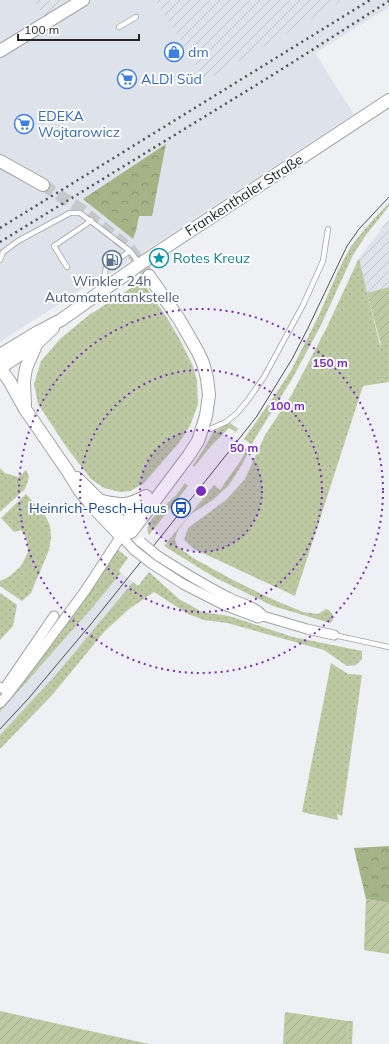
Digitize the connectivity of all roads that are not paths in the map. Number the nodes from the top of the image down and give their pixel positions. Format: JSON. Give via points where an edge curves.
{"nodes":[{"id":1,"x":82,"y":0,"type":"edge"},
{"id":2,"x":136,"y":17,"type":"dead end"},
{"id":3,"x":119,"y":27,"type":"dead end"},
{"id":4,"x":0,"y":51,"type":"edge"},
{"id":5,"x":389,"y":100,"type":"edge"},
{"id":6,"x":0,"y":161,"type":"edge"},
{"id":7,"x":43,"y":185,"type":"tunnel mouth"},
{"id":8,"x":91,"y":220,"type":"junction"},
{"id":9,"x":328,"y":229,"type":"dead end"},
{"id":10,"x":130,"y":251,"type":"junction"},
{"id":11,"x":0,"y":260,"type":"edge"},
{"id":12,"x":140,"y":264,"type":"junction"},
{"id":13,"x":67,"y":267,"type":"dead end"},
{"id":14,"x":149,"y":276,"type":"tunnel mouth"},
{"id":15,"x":108,"y":287,"type":"junction"},
{"id":16,"x":61,"y":320,"type":"junction"},
{"id":17,"x":37,"y":344,"type":"junction"},
{"id":18,"x":0,"y":355,"type":"edge"},
{"id":19,"x":0,"y":368,"type":"edge"},
{"id":20,"x":0,"y":384,"type":"edge"},
{"id":21,"x":25,"y":409,"type":"junction"},
{"id":22,"x":202,"y":429,"type":"junction"},
{"id":23,"x":67,"y":470,"type":"junction"},
{"id":24,"x":150,"y":494,"type":"junction"},
{"id":25,"x":101,"y":501,"type":"junction"},
{"id":26,"x":125,"y":531,"type":"junction"},
{"id":27,"x":54,"y":616,"type":"dead end"},
{"id":28,"x":263,"y":616,"type":"junction"},
{"id":29,"x":334,"y":635,"type":"joint"},
{"id":30,"x":389,"y":647,"type":"edge"},
{"id":31,"x":0,"y":687,"type":"edge"},
{"id":32,"x":0,"y":703,"type":"edge"}],
"edges":[{"from":1,"to":4,"type":"street"},
{"from":2,"to":3,"type":"lane"},
{"from":5,"to":12,"type":"street","name":"Frankenthaler Straße"},
{"from":6,"to":7,"type":"street"},
{"from":8,"to":10,"type":"lane"},
{"from":8,"to":11,"type":"lane","via":[[80,213],[70,213],[18,241],[3,252]]},
{"from":8,"to":13,"type":"lane","via":[[54,246]]},
{"from":9,"to":22,"type":"lane","via":[[323,261],[264,377],[236,414],[226,422],[210,429]]},
{"from":10,"to":12,"type":"lane"},
{"from":10,"to":15,"type":"lane","via":[[106,267],[104,280]]},
{"from":12,"to":15,"type":"street","name":"Frankenthaler Straße"},
{"from":14,"to":22,"type":"street","via":[[182,324],[203,363],[209,395]]},
{"from":15,"to":16,"type":"street","name":"Frankenthaler Straße"},
{"from":16,"to":17,"type":"street","name":"Frankenthaler Straße"},
{"from":16,"to":18,"type":"street","name":"Frankenthaler Straße"},
{"from":17,"to":19,"type":"street","name":"Frankenthaler Straße"},
{"from":17,"to":21,"type":"street","via":[[26,368]]},
{"from":19,"to":21,"type":"street"},
{"from":20,"to":21,"type":"street"},
{"from":21,"to":23,"type":"street"},
{"from":22,"to":24,"type":"street"},
{"from":22,"to":26,"type":"street","via":[[189,454]]},
{"from":23,"to":25,"type":"street"},
{"from":23,"to":26,"type":"street","via":[[95,509]]},
{"from":24,"to":25,"type":"street","via":[[123,505]]},
{"from":24,"to":26,"type":"street"},
{"from":25,"to":26,"type":"street"},
{"from":26,"to":28,"type":"street","bridge":true,"via":[[176,568],[228,597],[260,611]]},
{"from":26,"to":28,"type":"street","bridge":true,"via":[[134,550],[183,584],[224,606],[258,618]]},
{"from":26,"to":32,"type":"street","via":[[85,591]]},
{"from":27,"to":31,"type":"street","via":[[4,689]]},
{"from":28,"to":29,"type":"street"},
{"from":29,"to":30,"type":"lane"}]}
